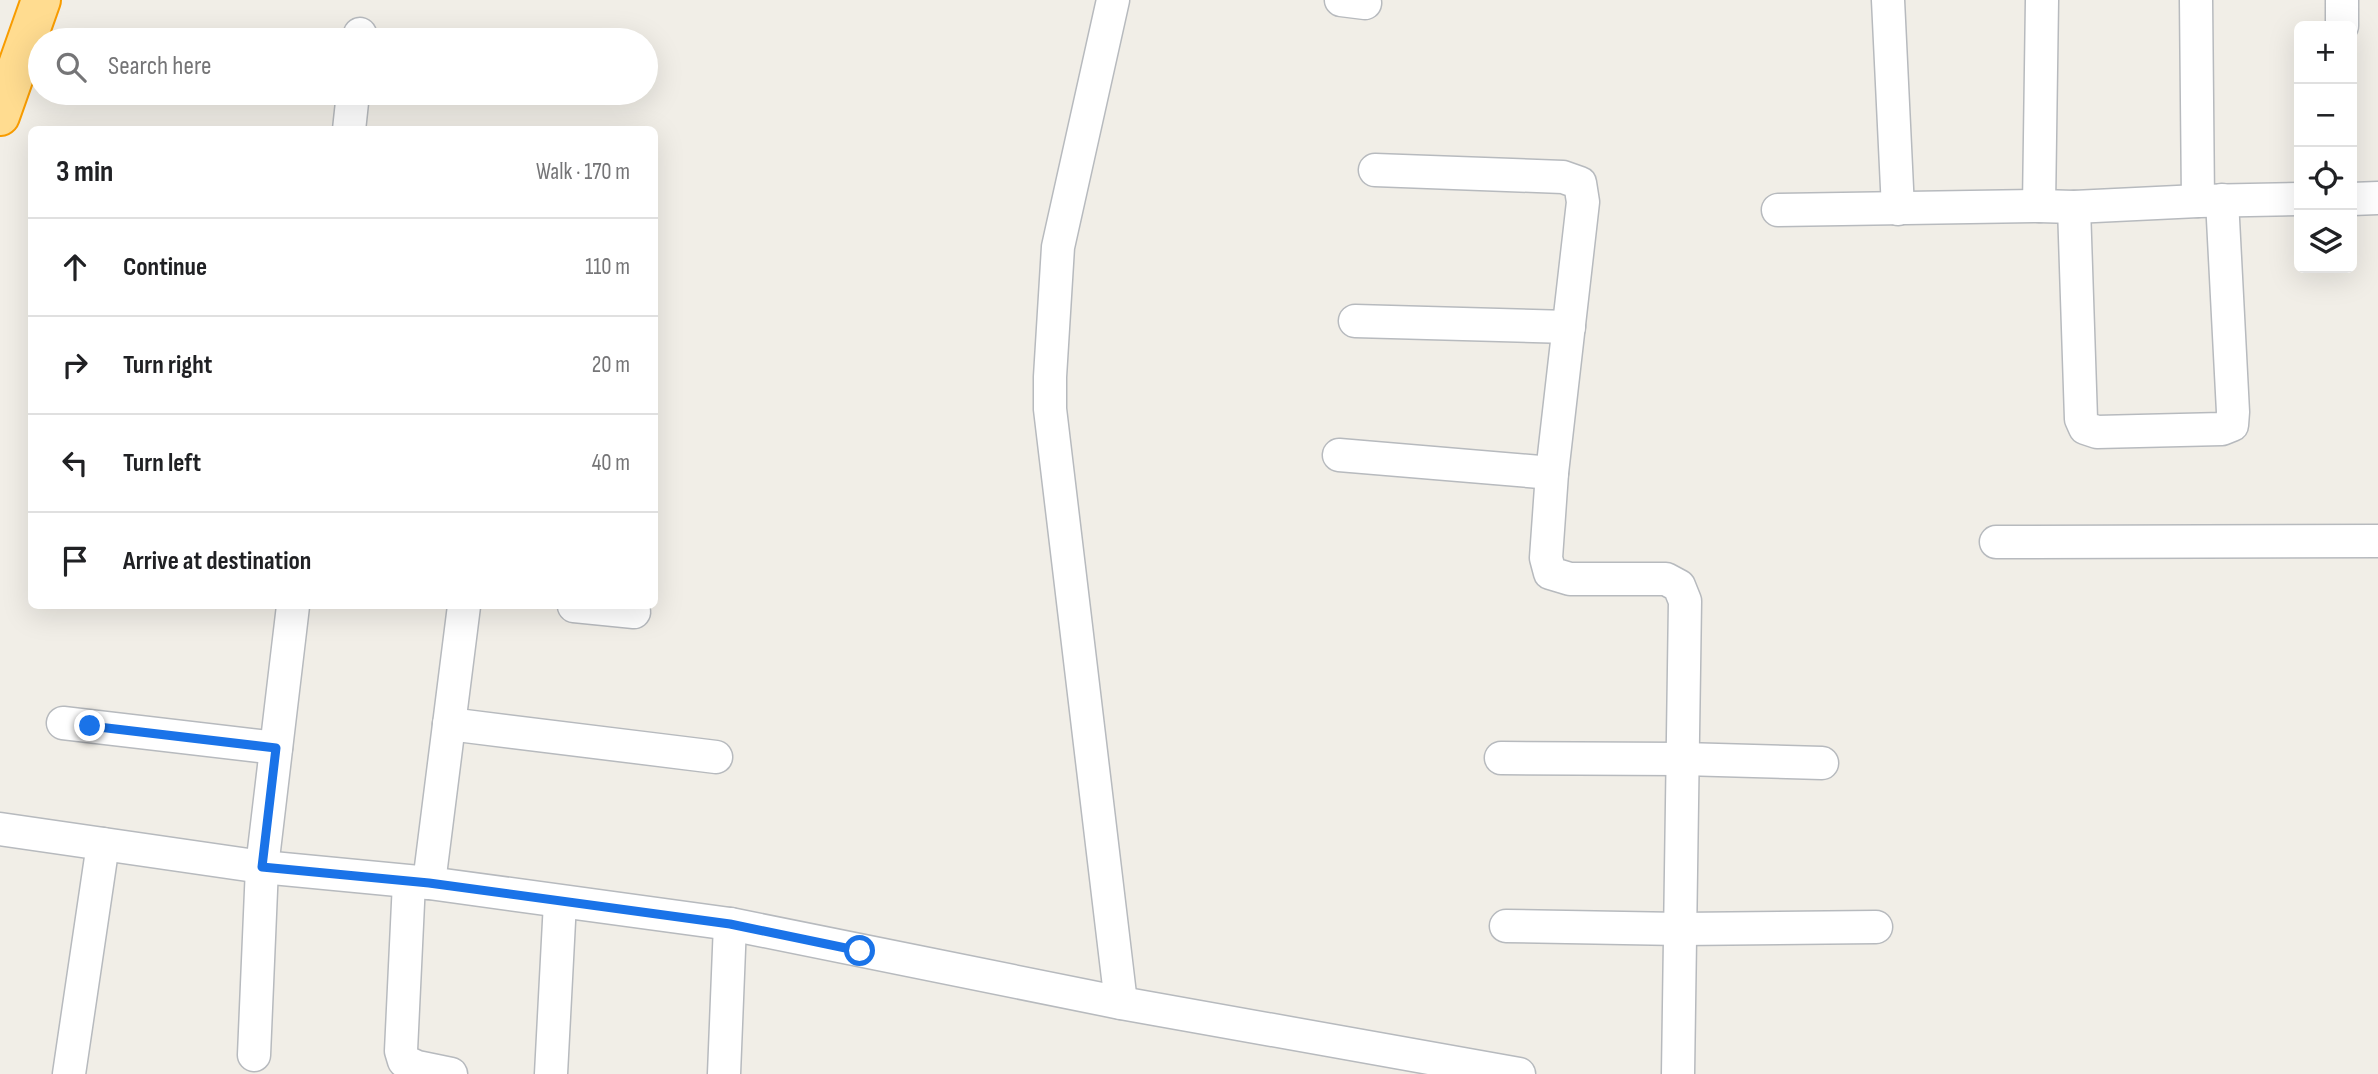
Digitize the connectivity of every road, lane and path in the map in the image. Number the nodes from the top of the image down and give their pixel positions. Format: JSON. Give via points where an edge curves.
{"nodes":[{"id":1,"x":41,"y":0,"type":"edge"},
{"id":2,"x":1113,"y":0,"type":"edge"},
{"id":3,"x":1888,"y":0,"type":"edge"},
{"id":4,"x":2042,"y":0,"type":"edge"},
{"id":5,"x":2196,"y":0,"type":"edge"},
{"id":6,"x":2342,"y":0,"type":"edge"},
{"id":7,"x":2342,"y":21,"type":"edge"},
{"id":8,"x":31,"y":28,"type":"edge"},
{"id":9,"x":28,"y":37,"type":"edge"},
{"id":10,"x":352,"y":105,"type":"edge"},
{"id":11,"x":0,"y":116,"type":"edge"},
{"id":12,"x":349,"y":126,"type":"edge"},
{"id":13,"x":1375,"y":170,"type":"dead end"},
{"id":14,"x":2378,"y":198,"type":"edge"},
{"id":15,"x":2294,"y":199,"type":"edge"},
{"id":16,"x":2357,"y":199,"type":"edge"},
{"id":17,"x":2210,"y":200,"type":"junction"},
{"id":18,"x":2039,"y":206,"type":"junction"},
{"id":19,"x":2074,"y":208,"type":"junction"},
{"id":20,"x":1898,"y":209,"type":"junction"},
{"id":21,"x":1778,"y":210,"type":"dead end"},
{"id":22,"x":1355,"y":321,"type":"dead end"},
{"id":23,"x":1569,"y":327,"type":"junction"},
{"id":24,"x":1339,"y":455,"type":"dead end"},
{"id":25,"x":1552,"y":473,"type":"junction"},
{"id":26,"x":2378,"y":541,"type":"edge"},
{"id":27,"x":1996,"y":542,"type":"dead end"},
{"id":28,"x":293,"y":609,"type":"edge"},
{"id":29,"x":464,"y":609,"type":"edge"},
{"id":30,"x":604,"y":609,"type":"edge"},
{"id":31,"x":634,"y":612,"type":"dead end"},
{"id":32,"x":63,"y":723,"type":"dead end"},
{"id":33,"x":449,"y":724,"type":"junction"},
{"id":34,"x":276,"y":748,"type":"junction"},
{"id":35,"x":716,"y":757,"type":"dead end"},
{"id":36,"x":1501,"y":758,"type":"dead end"},
{"id":37,"x":1683,"y":758,"type":"junction"},
{"id":38,"x":1822,"y":763,"type":"dead end"},
{"id":39,"x":0,"y":829,"type":"edge"},
{"id":40,"x":103,"y":844,"type":"junction"},
{"id":41,"x":262,"y":867,"type":"junction"},
{"id":42,"x":419,"y":882,"type":"junction"},
{"id":43,"x":561,"y":902,"type":"junction"},
{"id":44,"x":730,"y":924,"type":"junction"},
{"id":45,"x":1506,"y":926,"type":"dead end"},
{"id":46,"x":1876,"y":927,"type":"dead end"},
{"id":47,"x":1680,"y":929,"type":"junction"},
{"id":48,"x":1121,"y":1003,"type":"junction"},
{"id":49,"x":254,"y":1055,"type":"dead end"},
{"id":50,"x":69,"y":1074,"type":"edge"},
{"id":51,"x":451,"y":1074,"type":"edge"},
{"id":52,"x":551,"y":1074,"type":"edge"},
{"id":53,"x":724,"y":1074,"type":"edge"},
{"id":54,"x":1519,"y":1074,"type":"edge"},
{"id":55,"x":1678,"y":1074,"type":"edge"}],
"edges":[{"from":1,"to":8,"type":"highway"},
{"from":2,"to":48,"type":"street","via":[[1058,247],[1050,409]]},
{"from":3,"to":20,"type":"street"},
{"from":4,"to":18,"type":"street"},
{"from":5,"to":17,"type":"street"},
{"from":6,"to":7,"type":"street"},
{"from":9,"to":11,"type":"highway"},
{"from":10,"to":12,"type":"street"},
{"from":13,"to":23,"type":"street","via":[[1563,177],[1580,183],[1583,202]]},
{"from":14,"to":16,"type":"street"},
{"from":15,"to":17,"type":"street"},
{"from":17,"to":19,"type":"street"},
{"from":17,"to":19,"type":"street","via":[[2233,412],[2232,425],[2222,429],[2096,432],[2085,428],[2081,419]]},
{"from":18,"to":19,"type":"street"},
{"from":18,"to":20,"type":"street"},
{"from":20,"to":21,"type":"street"},
{"from":22,"to":23,"type":"street"},
{"from":23,"to":25,"type":"street"},
{"from":24,"to":25,"type":"street"},
{"from":25,"to":37,"type":"street","via":[[1546,558],[1550,573],[1570,579],[1666,579],[1679,586],[1685,601]]},
{"from":26,"to":27,"type":"street"},
{"from":28,"to":34,"type":"street"},
{"from":29,"to":33,"type":"street"},
{"from":30,"to":31,"type":"street"},
{"from":32,"to":34,"type":"street"},
{"from":33,"to":35,"type":"street"},
{"from":33,"to":42,"type":"street"},
{"from":34,"to":41,"type":"street"},
{"from":36,"to":37,"type":"street"},
{"from":37,"to":38,"type":"street"},
{"from":37,"to":47,"type":"street"},
{"from":39,"to":40,"type":"street"},
{"from":40,"to":41,"type":"street"},
{"from":40,"to":50,"type":"street"},
{"from":41,"to":42,"type":"street"},
{"from":41,"to":49,"type":"street"},
{"from":42,"to":43,"type":"street"},
{"from":42,"to":51,"type":"street","via":[[401,1051],[404,1061],[417,1067]]},
{"from":43,"to":44,"type":"street"},
{"from":43,"to":52,"type":"street"},
{"from":44,"to":48,"type":"street"},
{"from":44,"to":53,"type":"street"},
{"from":45,"to":47,"type":"street"},
{"from":46,"to":47,"type":"street"},
{"from":47,"to":55,"type":"street"},
{"from":48,"to":54,"type":"street"}]}
